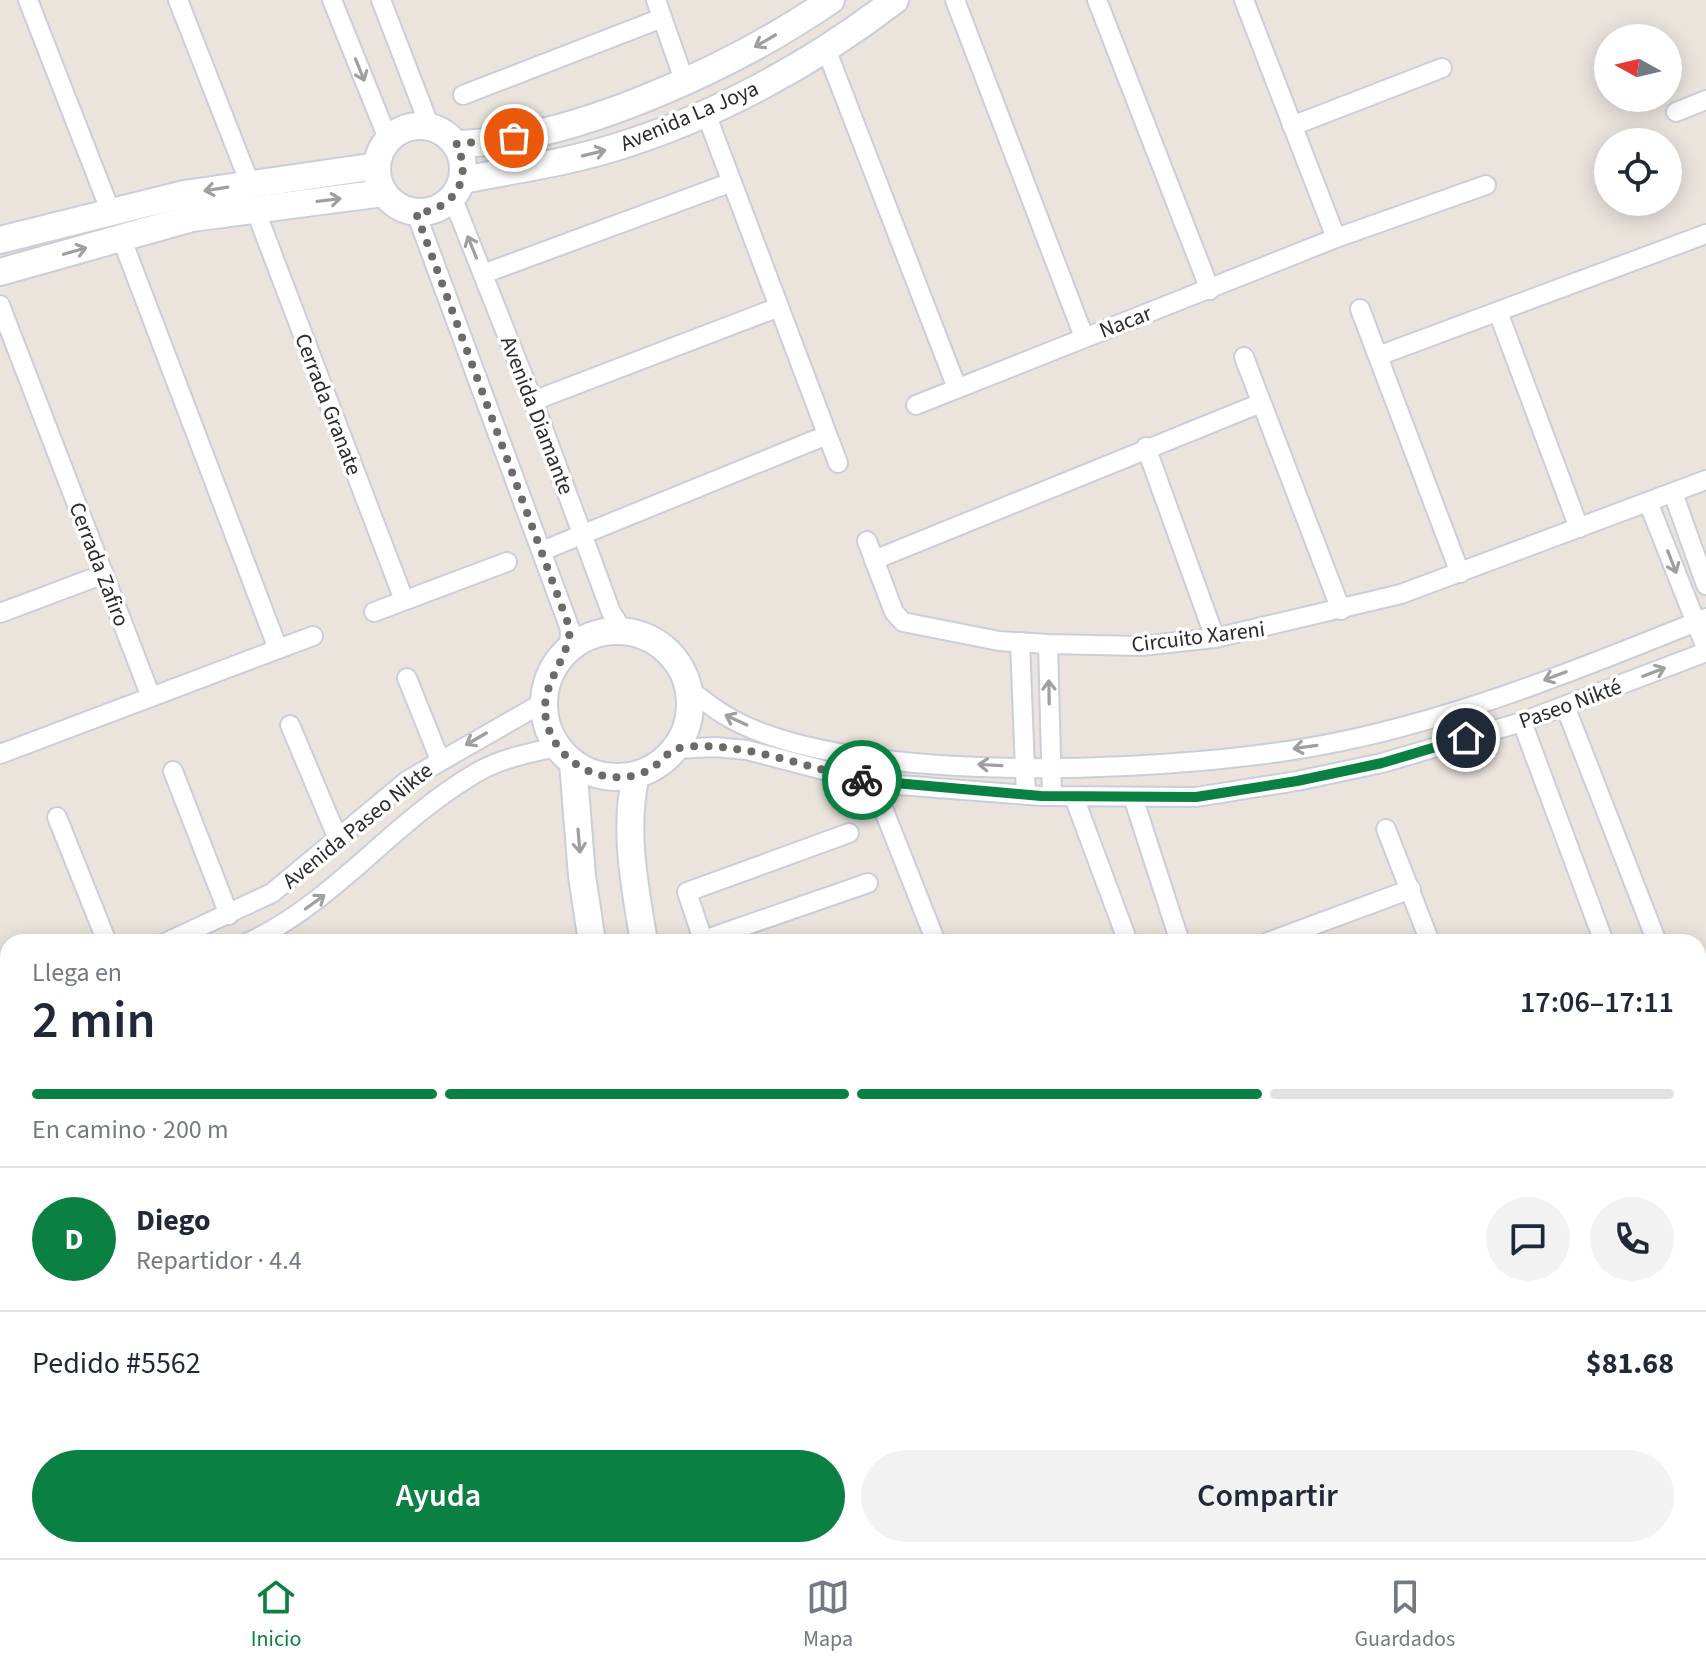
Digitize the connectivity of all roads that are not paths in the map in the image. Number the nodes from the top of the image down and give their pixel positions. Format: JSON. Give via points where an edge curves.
{"nodes":[{"id":1,"x":28,"y":0,"type":"edge"},
{"id":2,"x":178,"y":0,"type":"edge"},
{"id":3,"x":332,"y":0,"type":"edge"},
{"id":4,"x":381,"y":0,"type":"edge"},
{"id":5,"x":656,"y":0,"type":"edge"},
{"id":6,"x":831,"y":0,"type":"edge"},
{"id":7,"x":895,"y":0,"type":"edge"},
{"id":8,"x":955,"y":0,"type":"edge"},
{"id":9,"x":1097,"y":0,"type":"edge"},
{"id":10,"x":1247,"y":1,"type":"edge"},
{"id":11,"x":662,"y":18,"type":"junction"},
{"id":12,"x":826,"y":49,"type":"junction"},
{"id":13,"x":1442,"y":68,"type":"dead end"},
{"id":14,"x":684,"y":80,"type":"junction"},
{"id":15,"x":463,"y":95,"type":"dead end"},
{"id":16,"x":1706,"y":100,"type":"edge"},
{"id":17,"x":1682,"y":110,"type":"edge"},
{"id":18,"x":705,"y":111,"type":"junction"},
{"id":19,"x":1292,"y":126,"type":"junction"},
{"id":20,"x":430,"y":127,"type":"junction"},
{"id":21,"x":388,"y":139,"type":"junction"},
{"id":22,"x":456,"y":144,"type":"junction"},
{"id":23,"x":377,"y":166,"type":"junction"},
{"id":24,"x":732,"y":182,"type":"junction"},
{"id":25,"x":1486,"y":185,"type":"dead end"},
{"id":26,"x":458,"y":189,"type":"junction"},
{"id":27,"x":383,"y":193,"type":"junction"},
{"id":28,"x":252,"y":196,"type":"junction"},
{"id":29,"x":110,"y":210,"type":"junction"},
{"id":30,"x":416,"y":213,"type":"junction"},
{"id":31,"x":1706,"y":234,"type":"edge"},
{"id":32,"x":121,"y":237,"type":"junction"},
{"id":33,"x":1336,"y":238,"type":"junction"},
{"id":34,"x":0,"y":240,"type":"edge"},
{"id":35,"x":0,"y":272,"type":"edge"},
{"id":36,"x":483,"y":274,"type":"junction"},
{"id":37,"x":1210,"y":290,"type":"junction"},
{"id":38,"x":0,"y":305,"type":"edge"},
{"id":39,"x":779,"y":307,"type":"junction"},
{"id":40,"x":1360,"y":309,"type":"dead end"},
{"id":41,"x":1498,"y":312,"type":"junction"},
{"id":42,"x":1084,"y":337,"type":"junction"},
{"id":43,"x":1378,"y":356,"type":"junction"},
{"id":44,"x":1244,"y":357,"type":"dead end"},
{"id":45,"x":957,"y":388,"type":"junction"},
{"id":46,"x":533,"y":401,"type":"junction"},
{"id":47,"x":1261,"y":403,"type":"junction"},
{"id":48,"x":916,"y":405,"type":"dead end"},
{"id":49,"x":827,"y":435,"type":"junction"},
{"id":50,"x":1146,"y":447,"type":"junction"},
{"id":51,"x":838,"y":463,"type":"dead end"},
{"id":52,"x":1706,"y":480,"type":"edge"},
{"id":53,"x":1673,"y":493,"type":"junction"},
{"id":54,"x":1648,"y":502,"type":"junction"},
{"id":55,"x":1579,"y":528,"type":"junction"},
{"id":56,"x":583,"y":534,"type":"junction"},
{"id":57,"x":867,"y":541,"type":"dead end"},
{"id":58,"x":542,"y":551,"type":"junction"},
{"id":59,"x":874,"y":560,"type":"junction"},
{"id":60,"x":507,"y":562,"type":"dead end"},
{"id":61,"x":1460,"y":573,"type":"junction"},
{"id":62,"x":104,"y":574,"type":"junction"},
{"id":63,"x":1706,"y":585,"type":"edge"},
{"id":64,"x":404,"y":600,"type":"junction"},
{"id":65,"x":1341,"y":610,"type":"junction"},
{"id":66,"x":374,"y":612,"type":"dead end"},
{"id":67,"x":0,"y":613,"type":"edge"},
{"id":68,"x":1700,"y":620,"type":"edge"},
{"id":69,"x":623,"y":631,"type":"junction"},
{"id":70,"x":313,"y":636,"type":"dead end"},
{"id":71,"x":1215,"y":638,"type":"junction"},
{"id":72,"x":1020,"y":642,"type":"junction"},
{"id":73,"x":1048,"y":644,"type":"junction"},
{"id":74,"x":278,"y":649,"type":"junction"},
{"id":75,"x":569,"y":650,"type":"junction"},
{"id":76,"x":1706,"y":650,"type":"edge"},
{"id":77,"x":407,"y":678,"type":"dead end"},
{"id":78,"x":688,"y":689,"type":"junction"},
{"id":79,"x":151,"y":697,"type":"junction"},
{"id":80,"x":544,"y":702,"type":"junction"},
{"id":81,"x":1565,"y":706,"type":"junction"},
{"id":82,"x":1522,"y":722,"type":"junction"},
{"id":83,"x":290,"y":725,"type":"dead end"},
{"id":84,"x":675,"y":749,"type":"junction"},
{"id":85,"x":0,"y":754,"type":"edge"},
{"id":86,"x":566,"y":755,"type":"junction"},
{"id":87,"x":440,"y":760,"type":"junction"},
{"id":88,"x":1051,"y":766,"type":"junction"},
{"id":89,"x":1025,"y":767,"type":"junction"},
{"id":90,"x":173,"y":771,"type":"dead end"},
{"id":91,"x":636,"y":775,"type":"junction"},
{"id":92,"x":873,"y":783,"type":"junction"},
{"id":93,"x":1026,"y":795,"type":"junction"},
{"id":94,"x":1052,"y":796,"type":"junction"},
{"id":95,"x":1074,"y":797,"type":"junction"},
{"id":96,"x":1133,"y":797,"type":"junction"},
{"id":97,"x":57,"y":817,"type":"dead end"},
{"id":98,"x":1386,"y":829,"type":"dead end"},
{"id":99,"x":849,"y":833,"type":"dead end"},
{"id":100,"x":338,"y":839,"type":"junction"},
{"id":101,"x":868,"y":883,"type":"dead end"},
{"id":102,"x":1411,"y":889,"type":"junction"},
{"id":103,"x":229,"y":915,"type":"junction"},
{"id":104,"x":104,"y":934,"type":"edge"},
{"id":105,"x":185,"y":934,"type":"edge"},
{"id":106,"x":266,"y":934,"type":"edge"},
{"id":107,"x":591,"y":934,"type":"edge"},
{"id":108,"x":643,"y":934,"type":"edge"},
{"id":109,"x":698,"y":934,"type":"edge"},
{"id":110,"x":720,"y":934,"type":"edge"},
{"id":111,"x":933,"y":934,"type":"edge"},
{"id":112,"x":1125,"y":934,"type":"edge"},
{"id":113,"x":1177,"y":934,"type":"edge"},
{"id":114,"x":1290,"y":934,"type":"edge"},
{"id":115,"x":1427,"y":934,"type":"edge"},
{"id":116,"x":1601,"y":934,"type":"edge"},
{"id":117,"x":1654,"y":934,"type":"edge"}],
"edges":[{"from":1,"to":29,"type":"street"},
{"from":2,"to":28,"type":"street","name":"Cerrada Granate"},
{"from":3,"to":21,"type":"street","one_way":true},
{"from":4,"to":20,"type":"street"},
{"from":5,"to":11,"type":"street"},
{"from":6,"to":14,"type":"street","name":"Avenida La Joya","one_way":true,"via":[[739,56]]},
{"from":7,"to":12,"type":"street","name":"Avenida La Joya"},
{"from":8,"to":42,"type":"street"},
{"from":9,"to":37,"type":"street"},
{"from":10,"to":19,"type":"street"},
{"from":11,"to":14,"type":"street"},
{"from":11,"to":15,"type":"street"},
{"from":12,"to":18,"type":"street","name":"Avenida La Joya"},
{"from":12,"to":45,"type":"street"},
{"from":13,"to":19,"type":"street"},
{"from":14,"to":22,"type":"street","name":"Avenida La Joya","via":[[544,132]]},
{"from":16,"to":17,"type":"street"},
{"from":18,"to":24,"type":"street"},
{"from":26,"to":18,"type":"street","name":"Avenida La Joya","one_way":true,"via":[[614,148]]},
{"from":19,"to":33,"type":"street"},
{"from":20,"to":21,"type":"street","via":[[415,126]]},
{"from":20,"to":22,"type":"street"},
{"from":21,"to":23,"type":"street"},
{"from":22,"to":26,"type":"street","via":[[462,155]]},
{"from":23,"to":27,"type":"street"},
{"from":23,"to":28,"type":"street"},
{"from":24,"to":36,"type":"street"},
{"from":24,"to":39,"type":"street"},
{"from":25,"to":33,"type":"street","name":"Nacar"},
{"from":26,"to":30,"type":"street","via":[[442,207]]},
{"from":36,"to":26,"type":"street","name":"Avenida Diamante","one_way":true},
{"from":28,"to":27,"type":"street","one_way":true},
{"from":27,"to":30,"type":"street","via":[[403,210]]},
{"from":28,"to":29,"type":"street","one_way":true},
{"from":28,"to":32,"type":"street"},
{"from":28,"to":64,"type":"street","name":"Cerrada Granate"},
{"from":29,"to":34,"type":"street"},
{"from":30,"to":58,"type":"street","name":"Avenida Diamante"},
{"from":31,"to":41,"type":"street"},
{"from":35,"to":32,"type":"street","one_way":true},
{"from":32,"to":74,"type":"street"},
{"from":33,"to":37,"type":"street","name":"Nacar"},
{"from":36,"to":46,"type":"street","name":"Avenida Diamante"},
{"from":37,"to":42,"type":"street","name":"Nacar"},
{"from":38,"to":62,"type":"street","name":"Cerrada Zafiro"},
{"from":39,"to":46,"type":"street"},
{"from":39,"to":49,"type":"street"},
{"from":40,"to":43,"type":"street"},
{"from":41,"to":43,"type":"street"},
{"from":41,"to":55,"type":"street"},
{"from":42,"to":45,"type":"street","name":"Nacar"},
{"from":43,"to":61,"type":"street"},
{"from":44,"to":47,"type":"street"},
{"from":45,"to":48,"type":"street","name":"Nacar"},
{"from":46,"to":56,"type":"street","name":"Avenida Diamante"},
{"from":47,"to":50,"type":"street"},
{"from":47,"to":65,"type":"street"},
{"from":49,"to":51,"type":"street"},
{"from":49,"to":56,"type":"street"},
{"from":50,"to":59,"type":"street"},
{"from":50,"to":71,"type":"street"},
{"from":52,"to":53,"type":"street","name":"Circuito Xareni"},
{"from":53,"to":54,"type":"street","name":"Circuito Xareni"},
{"from":53,"to":63,"type":"street"},
{"from":54,"to":55,"type":"street","name":"Circuito Xareni"},
{"from":54,"to":68,"type":"street","one_way":true},
{"from":55,"to":61,"type":"street","name":"Circuito Xareni"},
{"from":56,"to":58,"type":"street"},
{"from":56,"to":69,"type":"street","name":"Avenida Diamante"},
{"from":57,"to":59,"type":"street","name":"Circuito Xareni"},
{"from":58,"to":75,"type":"street","name":"Avenida Diamante","via":[[570,629]]},
{"from":59,"to":72,"type":"street","name":"Circuito Xareni","via":[[903,622]]},
{"from":60,"to":64,"type":"street"},
{"from":61,"to":65,"type":"street","name":"Circuito Xareni"},
{"from":62,"to":67,"type":"street"},
{"from":62,"to":79,"type":"street","name":"Cerrada Zafiro"},
{"from":64,"to":66,"type":"street"},
{"from":65,"to":71,"type":"street","name":"Circuito Xareni"},
{"from":68,"to":76,"type":"street"},
{"from":68,"to":88,"type":"street","name":"Paseo Nikté","one_way":true,"via":[[1483,703],[1338,742],[1213,760]]},
{"from":69,"to":75,"type":"street","via":[[604,632]]},
{"from":69,"to":78,"type":"street","via":[[665,649],[680,667]]},
{"from":70,"to":74,"type":"street"},
{"from":71,"to":73,"type":"street","name":"Circuito Xareni","via":[[1141,646]]},
{"from":72,"to":73,"type":"street","name":"Circuito Xareni"},
{"from":72,"to":89,"type":"street"},
{"from":88,"to":73,"type":"street","one_way":true},
{"from":74,"to":79,"type":"street"},
{"from":75,"to":80,"type":"street","via":[[556,664]]},
{"from":81,"to":76,"type":"street","name":"Paseo Nikté","one_way":true},
{"from":77,"to":87,"type":"street"},
{"from":78,"to":84,"type":"street","via":[[690,710]]},
{"from":89,"to":78,"type":"street","name":"Paseo Nikté","one_way":true,"via":[[884,760],[821,749],[729,718]]},
{"from":79,"to":85,"type":"street"},
{"from":80,"to":86,"type":"street","via":[[547,726]]},
{"from":80,"to":87,"type":"street","name":"Avenida Paseo Nikte","one_way":true},
{"from":81,"to":82,"type":"street","name":"Paseo Nikté"},
{"from":81,"to":117,"type":"street"},
{"from":82,"to":96,"type":"street","name":"Paseo Nikté","via":[[1382,763],[1297,781],[1196,797]]},
{"from":82,"to":116,"type":"street"},
{"from":83,"to":100,"type":"street"},
{"from":84,"to":91,"type":"street"},
{"from":84,"to":92,"type":"street","name":"Paseo Nikté","via":[[747,750]]},
{"from":86,"to":91,"type":"street","via":[[593,774]]},
{"from":106,"to":86,"type":"street","name":"Avenida Paseo Nikte","one_way":true,"via":[[332,889],[421,811],[472,775],[519,754]]},
{"from":86,"to":107,"type":"street","one_way":true},
{"from":87,"to":100,"type":"street","name":"Avenida Paseo Nikte"},
{"from":88,"to":89,"type":"street","name":"Paseo Nikté"},
{"from":88,"to":94,"type":"street"},
{"from":89,"to":93,"type":"street"},
{"from":90,"to":103,"type":"street"},
{"from":91,"to":108,"type":"street","via":[[630,841]]},
{"from":92,"to":93,"type":"street","name":"Paseo Nikté"},
{"from":92,"to":111,"type":"street"},
{"from":93,"to":94,"type":"street","name":"Paseo Nikté"},
{"from":94,"to":95,"type":"street","name":"Paseo Nikté"},
{"from":95,"to":96,"type":"street","name":"Paseo Nikté"},
{"from":95,"to":112,"type":"street"},
{"from":96,"to":113,"type":"street"},
{"from":97,"to":104,"type":"street"},
{"from":98,"to":102,"type":"street"},
{"from":99,"to":109,"type":"street","via":[[687,892]]},
{"from":100,"to":103,"type":"street","name":"Avenida Paseo Nikte","via":[[272,893]]},
{"from":101,"to":110,"type":"street"},
{"from":102,"to":114,"type":"street"},
{"from":102,"to":115,"type":"street"},
{"from":103,"to":105,"type":"street","name":"Avenida Paseo Nikte"}]}
